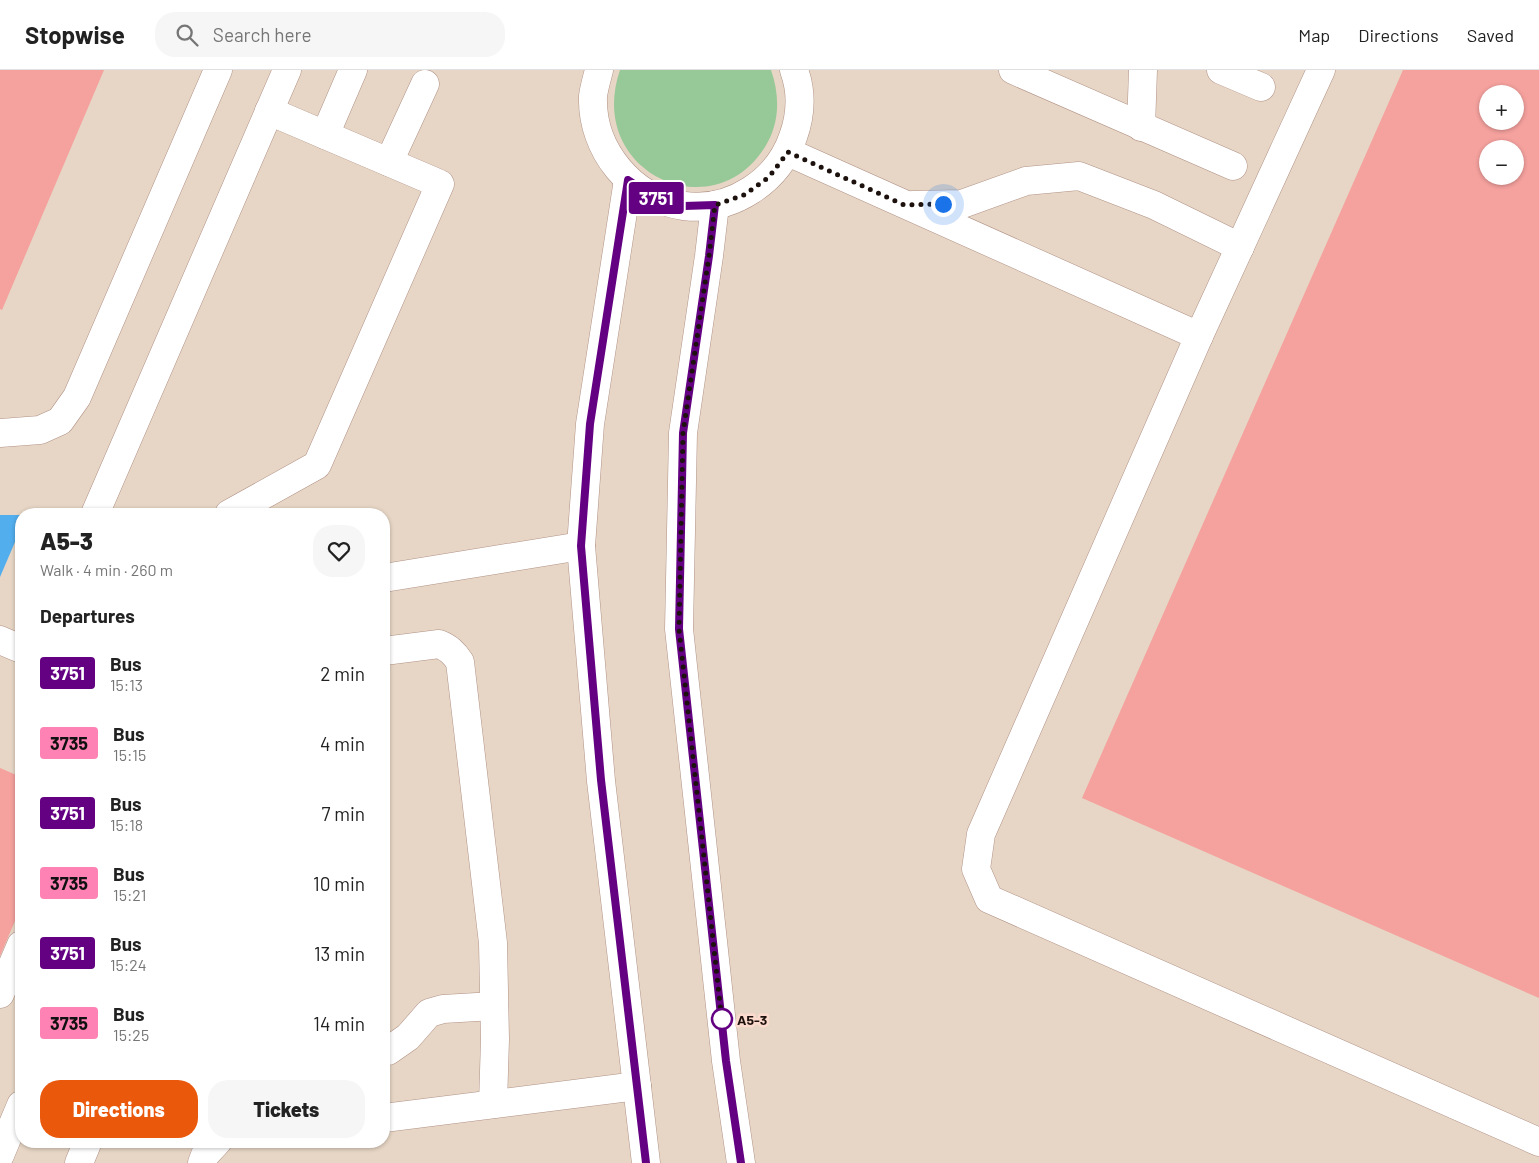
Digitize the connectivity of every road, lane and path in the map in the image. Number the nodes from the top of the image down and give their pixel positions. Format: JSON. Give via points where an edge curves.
{"nodes":[{"id":1,"x":218,"y":70,"type":"edge"},
{"id":2,"x":287,"y":70,"type":"edge"},
{"id":3,"x":353,"y":70,"type":"edge"},
{"id":4,"x":599,"y":70,"type":"edge"},
{"id":5,"x":794,"y":70,"type":"edge"},
{"id":6,"x":1014,"y":70,"type":"edge"},
{"id":7,"x":1143,"y":70,"type":"edge"},
{"id":8,"x":1221,"y":70,"type":"edge"},
{"id":9,"x":1321,"y":70,"type":"edge"},
{"id":10,"x":425,"y":84,"type":"dead end"},
{"id":11,"x":1261,"y":87,"type":"dead end"},
{"id":12,"x":269,"y":111,"type":"junction"},
{"id":13,"x":1141,"y":127,"type":"junction"},
{"id":14,"x":325,"y":135,"type":"junction"},
{"id":15,"x":788,"y":152,"type":"junction"},
{"id":16,"x":389,"y":162,"type":"junction"},
{"id":17,"x":1233,"y":166,"type":"dead end"},
{"id":18,"x":628,"y":180,"type":"junction"},
{"id":19,"x":715,"y":205,"type":"junction"},
{"id":20,"x":904,"y":205,"type":"junction"},
{"id":21,"x":1240,"y":248,"type":"junction"},
{"id":22,"x":1199,"y":336,"type":"junction"},
{"id":23,"x":0,"y":433,"type":"edge"},
{"id":24,"x":98,"y":508,"type":"edge"},
{"id":25,"x":240,"y":508,"type":"edge"},
{"id":26,"x":581,"y":546,"type":"junction"},
{"id":27,"x":390,"y":577,"type":"edge"},
{"id":28,"x":0,"y":640,"type":"edge"},
{"id":29,"x":15,"y":646,"type":"edge"},
{"id":30,"x":390,"y":650,"type":"edge"},
{"id":31,"x":15,"y":958,"type":"edge"},
{"id":32,"x":0,"y":994,"type":"edge"},
{"id":33,"x":494,"y":1006,"type":"junction"},
{"id":34,"x":390,"y":1050,"type":"edge"},
{"id":35,"x":637,"y":1086,"type":"junction"},
{"id":36,"x":493,"y":1104,"type":"junction"},
{"id":37,"x":390,"y":1117,"type":"edge"},
{"id":38,"x":15,"y":1119,"type":"edge"},
{"id":39,"x":1539,"y":1142,"type":"edge"},
{"id":40,"x":85,"y":1148,"type":"edge"},
{"id":41,"x":212,"y":1148,"type":"edge"},
{"id":42,"x":0,"y":1154,"type":"edge"},
{"id":43,"x":79,"y":1163,"type":"edge"},
{"id":44,"x":202,"y":1163,"type":"edge"},
{"id":45,"x":646,"y":1163,"type":"edge"},
{"id":46,"x":741,"y":1163,"type":"edge"}],
"edges":[{"from":1,"to":23,"type":"street","via":[[77,397],[60,421],[40,430]]},
{"from":2,"to":12,"type":"street"},
{"from":3,"to":14,"type":"street"},
{"from":4,"to":18,"type":"street","via":[[593,96],[596,127],[608,156]]},
{"from":5,"to":15,"type":"street","via":[[799,85],[799,120]]},
{"from":6,"to":13,"type":"street"},
{"from":7,"to":13,"type":"street"},
{"from":8,"to":11,"type":"street"},
{"from":9,"to":21,"type":"street"},
{"from":10,"to":16,"type":"street"},
{"from":12,"to":14,"type":"street"},
{"from":12,"to":24,"type":"street"},
{"from":13,"to":17,"type":"street"},
{"from":14,"to":16,"type":"street"},
{"from":15,"to":19,"type":"street","via":[[769,177],[744,195]]},
{"from":15,"to":20,"type":"street"},
{"from":16,"to":25,"type":"street","via":[[440,184],[317,465]]},
{"from":18,"to":19,"type":"street","via":[[654,197],[684,206]]},
{"from":18,"to":26,"type":"street","via":[[590,424]]},
{"from":19,"to":46,"type":"street","via":[[683,433],[679,629],[725,1051]]},
{"from":20,"to":21,"type":"street","via":[[962,204],[1026,181],[1079,176],[1154,205]]},
{"from":20,"to":22,"type":"street"},
{"from":21,"to":22,"type":"street"},
{"from":22,"to":39,"type":"street","via":[[981,834],[976,869],[988,899]]},
{"from":26,"to":27,"type":"street"},
{"from":26,"to":35,"type":"street","via":[[601,780]]},
{"from":28,"to":29,"type":"street"},
{"from":30,"to":33,"type":"street","via":[[439,644],[454,653],[460,662],[493,942]]},
{"from":31,"to":32,"type":"street"},
{"from":33,"to":34,"type":"street","via":[[429,1013],[408,1037]]},
{"from":33,"to":36,"type":"street"},
{"from":35,"to":36,"type":"street"},
{"from":35,"to":45,"type":"street"},
{"from":36,"to":37,"type":"street"},
{"from":38,"to":42,"type":"street"},
{"from":40,"to":43,"type":"street"},
{"from":41,"to":44,"type":"street"}]}
